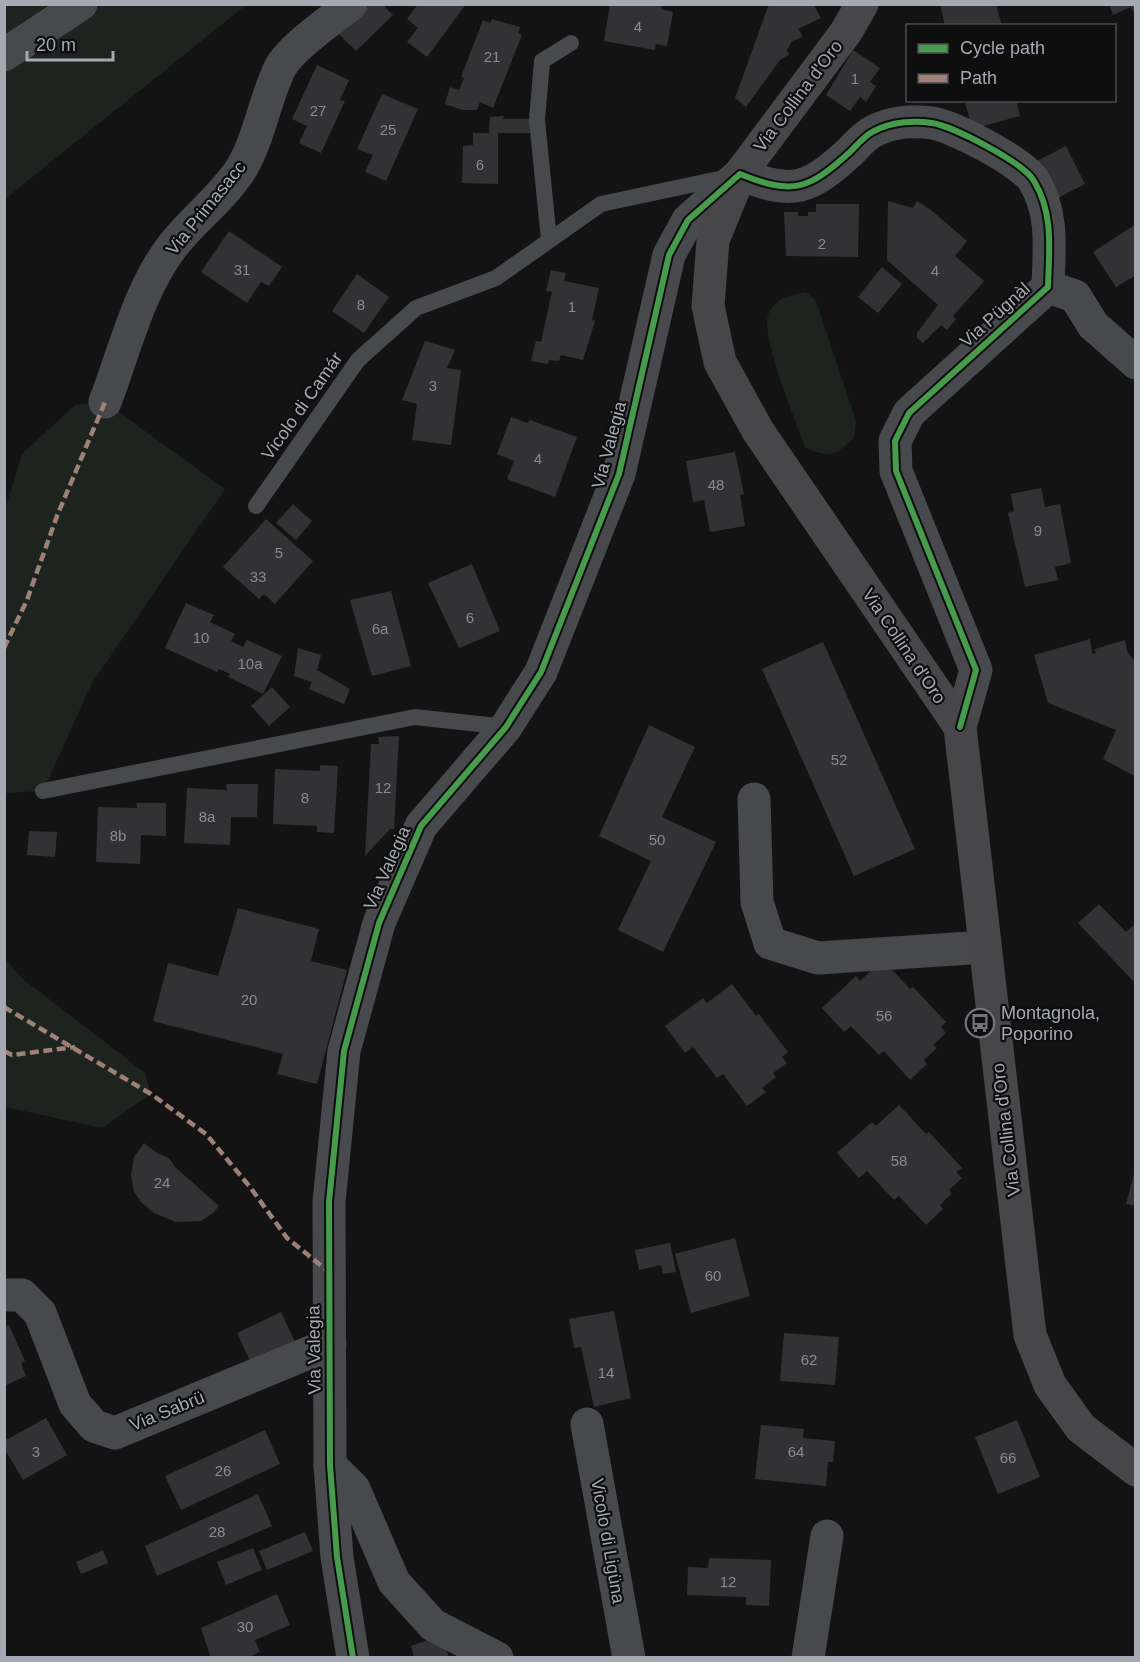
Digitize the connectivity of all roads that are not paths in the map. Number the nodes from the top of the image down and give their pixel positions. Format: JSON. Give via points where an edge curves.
{"nodes":[{"id":1,"x":81,"y":4,"type":"edge"},
{"id":2,"x":351,"y":4,"type":"edge"},
{"id":3,"x":862,"y":4,"type":"edge"},
{"id":4,"x":571,"y":43,"type":"dead end"},
{"id":5,"x":4,"y":55,"type":"edge"},
{"id":6,"x":740,"y":174,"type":"junction"},
{"id":7,"x":549,"y":240,"type":"junction"},
{"id":8,"x":1048,"y":287,"type":"junction"},
{"id":9,"x":1136,"y":363,"type":"edge"},
{"id":10,"x":105,"y":402,"type":"dead end"},
{"id":11,"x":256,"y":506,"type":"dead end"},
{"id":12,"x":506,"y":727,"type":"junction"},
{"id":13,"x":960,"y":727,"type":"junction"},
{"id":14,"x":43,"y":791,"type":"dead end"},
{"id":15,"x":754,"y":799,"type":"dead end"},
{"id":16,"x":985,"y":946,"type":"junction"},
{"id":17,"x":4,"y":1295,"type":"edge"},
{"id":18,"x":330,"y":1344,"type":"junction"},
{"id":19,"x":587,"y":1424,"type":"dead end"},
{"id":20,"x":330,"y":1465,"type":"junction"},
{"id":21,"x":1136,"y":1470,"type":"edge"},
{"id":22,"x":827,"y":1536,"type":"dead end"},
{"id":23,"x":348,"y":1655,"type":"edge"},
{"id":24,"x":497,"y":1658,"type":"edge"},
{"id":25,"x":629,"y":1658,"type":"edge"},
{"id":26,"x":808,"y":1658,"type":"edge"}],
"edges":[{"from":1,"to":5,"type":"street"},
{"from":2,"to":10,"type":"street","name":"Via Primasacc","via":[[292,52],[280,68],[253,149],[237,176],[174,245],[157,270]]},
{"from":3,"to":6,"type":"street","name":"Via Collina d'Oro","via":[[846,32]]},
{"from":4,"to":7,"type":"lane","via":[[542,61],[537,120]]},
{"from":6,"to":7,"type":"lane","name":"Vicolo di Camár","via":[[600,204]]},
{"from":6,"to":8,"type":"street","name":"Via Pügnàl","via":[[764,184],[790,188],[816,181],[873,131],[904,122],[934,123],[994,149],[1034,179],[1050,220]]},
{"from":6,"to":12,"type":"street","name":"Via Valegia","via":[[688,220],[669,255],[619,474],[541,672]]},
{"from":6,"to":13,"type":"street","name":"Via Collina d'Oro","via":[[713,240],[708,306],[720,362],[758,431]]},
{"from":7,"to":11,"type":"lane","name":"Vicolo di Camár","via":[[496,278],[416,308],[358,360]]},
{"from":8,"to":9,"type":"street","via":[[1076,296],[1093,325]]},
{"from":8,"to":13,"type":"street","name":"Via Pügnàl","via":[[909,413],[895,441],[896,471],[976,670]]},
{"from":12,"to":14,"type":"lane","via":[[415,717]]},
{"from":12,"to":18,"type":"street","name":"Via Valegia","via":[[421,826],[379,923],[344,1051],[329,1202]]},
{"from":13,"to":16,"type":"street","name":"Via Collina d'Oro"},
{"from":15,"to":16,"type":"street","via":[[757,902],[770,943],[818,958]]},
{"from":16,"to":21,"type":"street","name":"Via Collina d'Oro","via":[[1030,1335],[1050,1385],[1081,1428]]},
{"from":17,"to":18,"type":"street","name":"Via Sabrü","via":[[22,1295],[40,1313],[75,1404],[94,1426],[115,1433]]},
{"from":18,"to":20,"type":"street","name":"Via Valegia"},
{"from":19,"to":25,"type":"street","name":"Vicolo di Ligüna"},
{"from":20,"to":23,"type":"street","name":"Via Valegia"},
{"from":20,"to":24,"type":"street","via":[[354,1490],[394,1582],[433,1625]]},
{"from":22,"to":26,"type":"street"}]}
